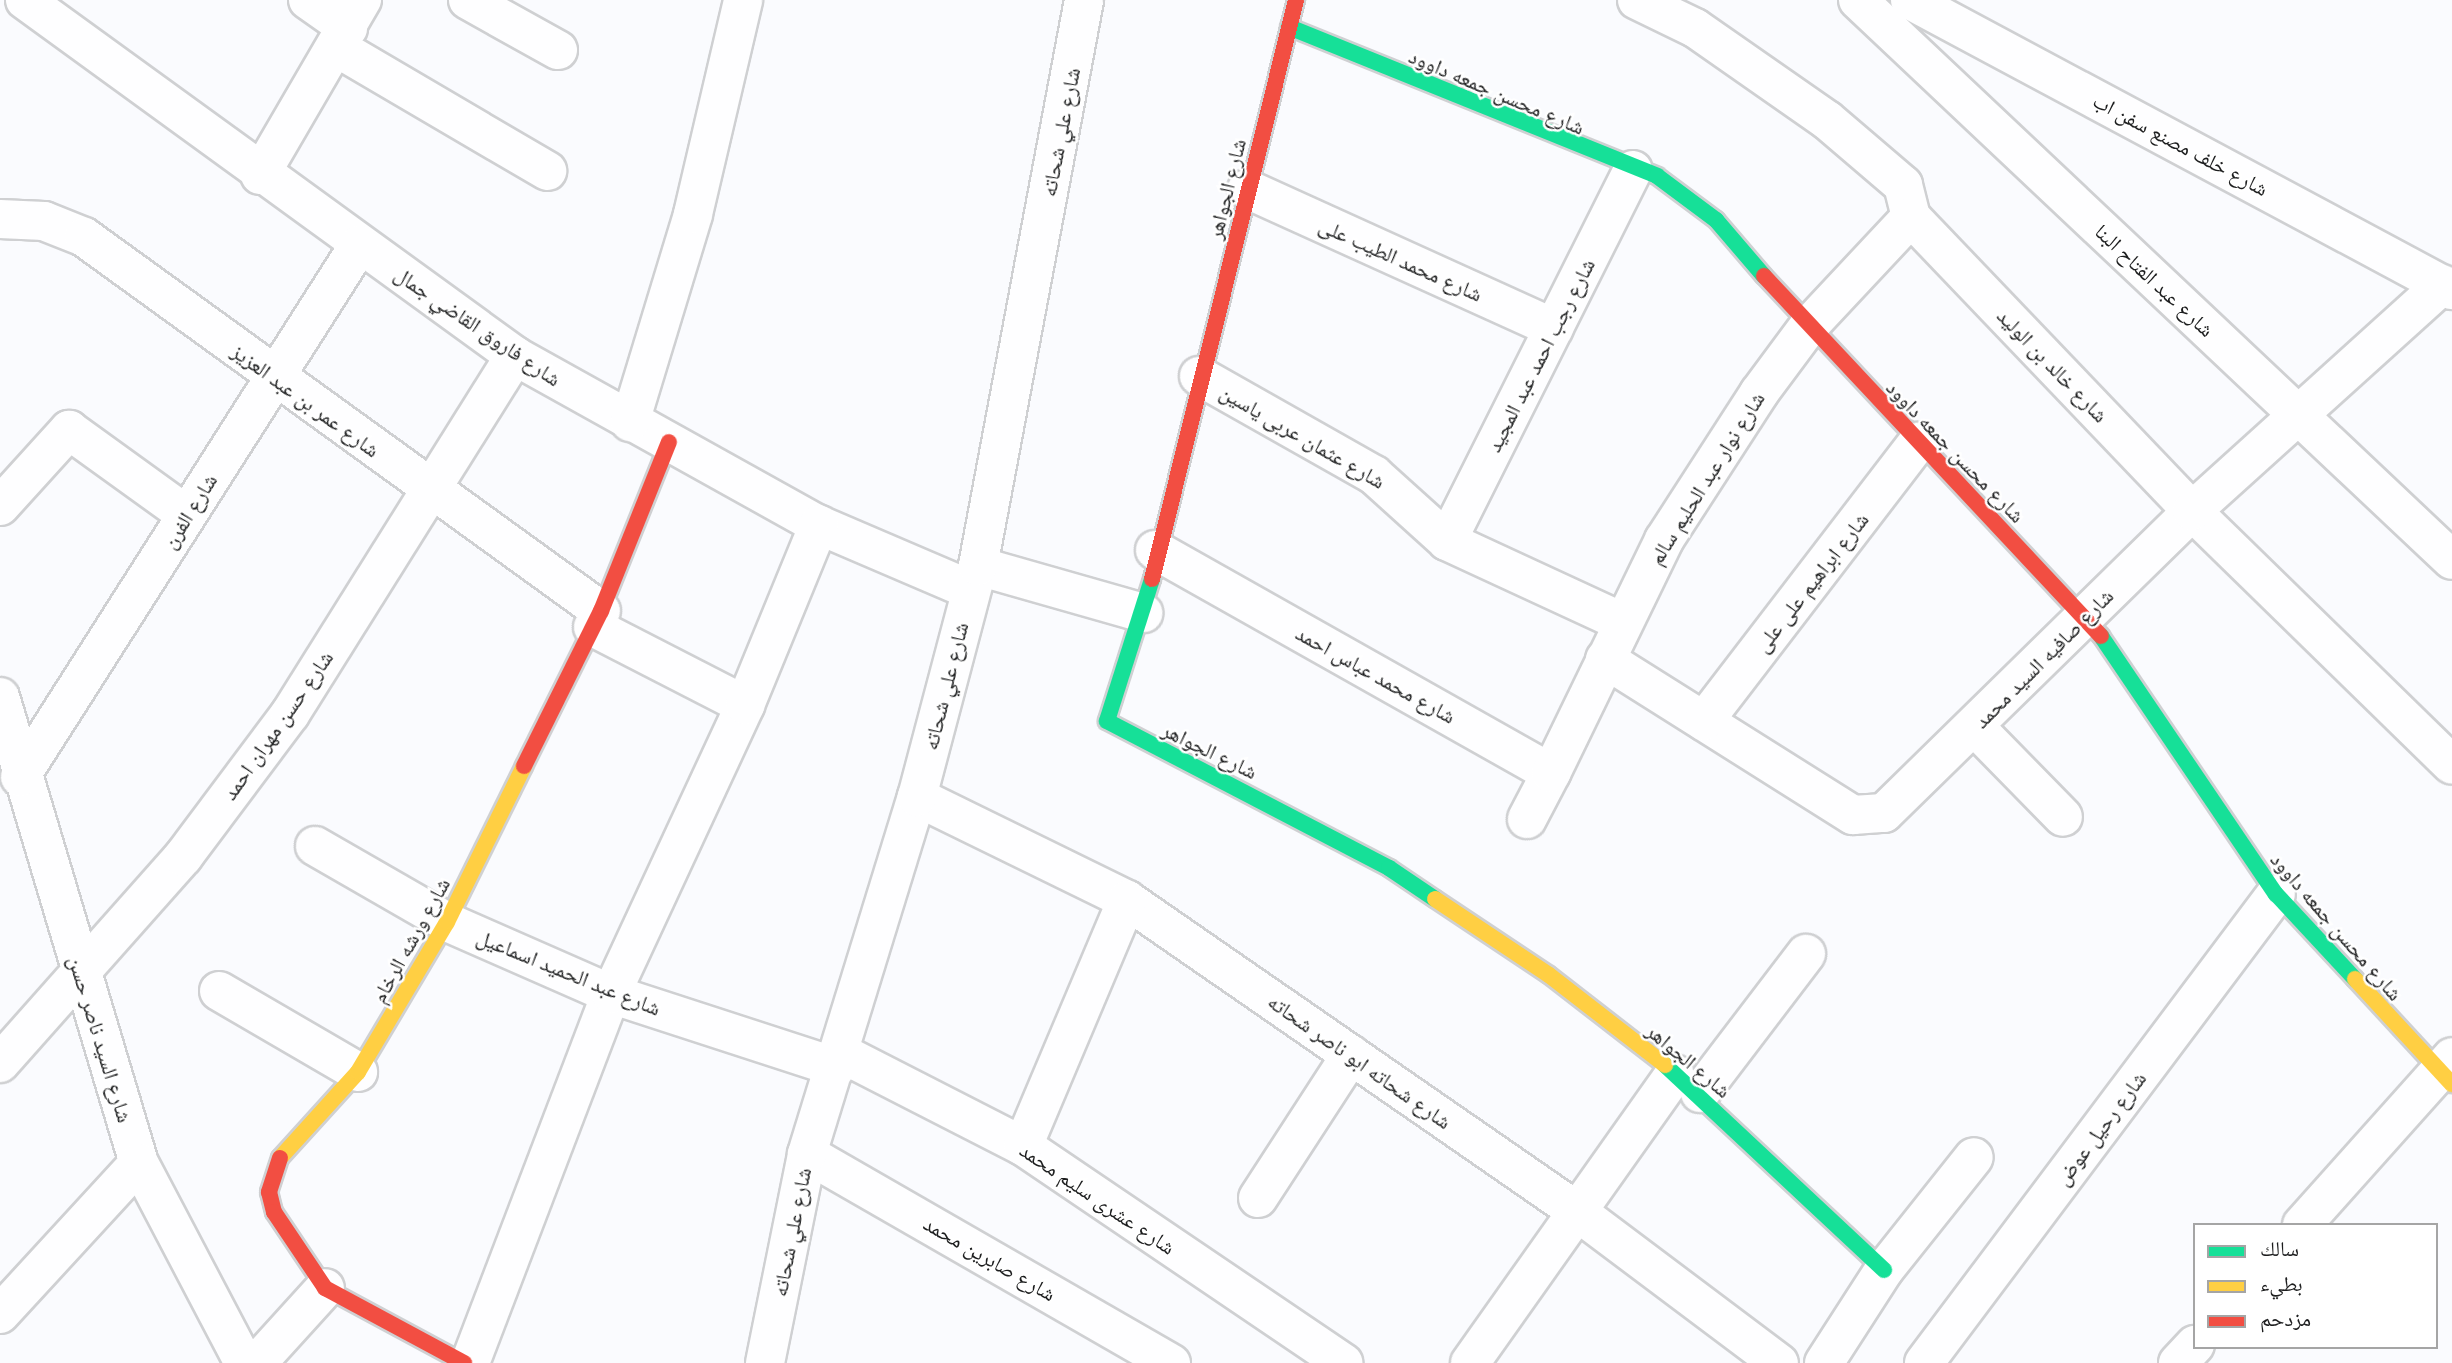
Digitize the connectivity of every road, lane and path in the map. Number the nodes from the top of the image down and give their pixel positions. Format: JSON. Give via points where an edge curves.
{"nodes":[{"id":1,"x":25,"y":0,"type":"edge"},
{"id":2,"x":308,"y":0,"type":"edge"},
{"id":3,"x":468,"y":0,"type":"edge"},
{"id":4,"x":743,"y":0,"type":"edge"},
{"id":5,"x":1084,"y":0,"type":"edge"},
{"id":6,"x":1296,"y":0,"type":"edge"},
{"id":7,"x":1637,"y":0,"type":"edge"},
{"id":8,"x":1858,"y":0,"type":"edge"},
{"id":9,"x":1910,"y":0,"type":"edge"},
{"id":10,"x":349,"y":25,"type":"edge"},
{"id":11,"x":1289,"y":27,"type":"junction"},
{"id":12,"x":558,"y":50,"type":"dead end"},
{"id":13,"x":1633,"y":170,"type":"junction"},
{"id":14,"x":547,"y":171,"type":"dead end"},
{"id":15,"x":260,"y":175,"type":"junction"},
{"id":16,"x":1247,"y":189,"type":"junction"},
{"id":17,"x":1911,"y":216,"type":"junction"},
{"id":18,"x":0,"y":219,"type":"edge"},
{"id":19,"x":359,"y":246,"type":"junction"},
{"id":20,"x":2448,"y":287,"type":"edge"},
{"id":21,"x":1808,"y":327,"type":"junction"},
{"id":22,"x":1554,"y":328,"type":"junction"},
{"id":23,"x":515,"y":356,"type":"junction"},
{"id":24,"x":1199,"y":376,"type":"junction"},
{"id":25,"x":275,"y":377,"type":"junction"},
{"id":26,"x":2300,"y":416,"type":"junction"},
{"id":27,"x":630,"y":422,"type":"junction"},
{"id":28,"x":669,"y":442,"type":"junction"},
{"id":29,"x":1918,"y":442,"type":"junction"},
{"id":30,"x":429,"y":490,"type":"junction"},
{"id":31,"x":0,"y":506,"type":"edge"},
{"id":32,"x":2192,"y":511,"type":"junction"},
{"id":33,"x":187,"y":515,"type":"junction"},
{"id":34,"x":818,"y":525,"type":"junction"},
{"id":35,"x":1447,"y":541,"type":"junction"},
{"id":36,"x":1155,"y":550,"type":"junction"},
{"id":37,"x":2452,"y":560,"type":"edge"},
{"id":38,"x":973,"y":578,"type":"junction"},
{"id":39,"x":1143,"y":613,"type":"junction"},
{"id":40,"x":2087,"y":614,"type":"junction"},
{"id":41,"x":597,"y":619,"type":"junction"},
{"id":42,"x":1622,"y":622,"type":"junction"},
{"id":43,"x":1605,"y":659,"type":"junction"},
{"id":44,"x":0,"y":697,"type":"edge"},
{"id":45,"x":745,"y":705,"type":"junction"},
{"id":46,"x":1704,"y":721,"type":"junction"},
{"id":47,"x":1974,"y":726,"type":"junction"},
{"id":48,"x":2452,"y":765,"type":"edge"},
{"id":49,"x":1550,"y":773,"type":"junction"},
{"id":50,"x":15,"y":797,"type":"edge"},
{"id":51,"x":918,"y":797,"type":"junction"},
{"id":52,"x":2063,"y":817,"type":"dead end"},
{"id":53,"x":1527,"y":819,"type":"dead end"},
{"id":54,"x":315,"y":846,"type":"dead end"},
{"id":55,"x":2276,"y":894,"type":"junction"},
{"id":56,"x":1127,"y":900,"type":"junction"},
{"id":57,"x":447,"y":922,"type":"junction"},
{"id":58,"x":1805,"y":954,"type":"dead end"},
{"id":59,"x":82,"y":974,"type":"junction"},
{"id":60,"x":219,"y":991,"type":"dead end"},
{"id":61,"x":611,"y":994,"type":"junction"},
{"id":62,"x":1352,"y":1055,"type":"junction"},
{"id":63,"x":839,"y":1060,"type":"junction"},
{"id":64,"x":0,"y":1063,"type":"edge"},
{"id":65,"x":2447,"y":1071,"type":"edge"},
{"id":66,"x":358,"y":1072,"type":"junction"},
{"id":67,"x":1688,"y":1083,"type":"junction"},
{"id":68,"x":1023,"y":1146,"type":"junction"},
{"id":69,"x":807,"y":1154,"type":"junction"},
{"id":70,"x":1974,"y":1157,"type":"dead end"},
{"id":71,"x":139,"y":1163,"type":"junction"},
{"id":72,"x":1258,"y":1198,"type":"dead end"},
{"id":73,"x":1575,"y":1210,"type":"junction"},
{"id":74,"x":2304,"y":1223,"type":"edge"},
{"id":75,"x":1884,"y":1270,"type":"junction"},
{"id":76,"x":325,"y":1288,"type":"junction"},
{"id":77,"x":0,"y":1314,"type":"edge"},
{"id":78,"x":2193,"y":1347,"type":"edge"},
{"id":79,"x":244,"y":1363,"type":"edge"},
{"id":80,"x":257,"y":1363,"type":"edge"},
{"id":81,"x":464,"y":1363,"type":"edge"},
{"id":82,"x":470,"y":1363,"type":"edge"},
{"id":83,"x":765,"y":1363,"type":"edge"},
{"id":84,"x":1171,"y":1363,"type":"edge"},
{"id":85,"x":1344,"y":1363,"type":"edge"},
{"id":86,"x":1470,"y":1363,"type":"edge"},
{"id":87,"x":1779,"y":1363,"type":"edge"},
{"id":88,"x":1824,"y":1363,"type":"edge"},
{"id":89,"x":1924,"y":1363,"type":"edge"},
{"id":90,"x":2178,"y":1363,"type":"edge"}],
"edges":[{"from":1,"to":15,"type":"street","name":"شارع فاروق القاضي جمال"},
{"from":2,"to":10,"type":"street"},
{"from":3,"to":12,"type":"street"},
{"from":4,"to":27,"type":"street","via":[[693,214]]},
{"from":5,"to":38,"type":"street","name":"شارع علي شحاته"},
{"from":6,"to":11,"type":"street","name":"شارع الجواهر"},
{"from":7,"to":17,"type":"street","name":"شارع خالد بن الوليد","via":[[1695,28],[1827,120],[1903,185]]},
{"from":8,"to":26,"type":"street","name":"شارع عبد الفتاح البنا"},
{"from":9,"to":20,"type":"street","name":"شارع خلف مصنع سفن اب"},
{"from":10,"to":14,"type":"street"},
{"from":10,"to":15,"type":"street"},
{"from":11,"to":13,"type":"street","name":"شارع محسن جمعه داوود"},
{"from":11,"to":16,"type":"street","name":"شارع الجواهر"},
{"from":13,"to":21,"type":"street","name":"شارع محسن جمعه داوود","via":[[1681,190],[1716,220]]},
{"from":13,"to":22,"type":"street","name":"شارع رجب احمد عبد المجيد"},
{"from":15,"to":19,"type":"street","name":"شارع فاروق القاضي جمال"},
{"from":16,"to":22,"type":"street","name":"شارع محمد الطيب على"},
{"from":16,"to":24,"type":"street","name":"شارع الجواهر"},
{"from":17,"to":21,"type":"street","name":"شارع نوار عبد الحليم سالم"},
{"from":17,"to":32,"type":"street","name":"شارع خالد بن الوليد"},
{"from":18,"to":25,"type":"street","name":"شارع عمر بن عبد العزيز","via":[[44,222],[84,237]]},
{"from":19,"to":23,"type":"street","name":"شارع فاروق القاضي جمال"},
{"from":19,"to":25,"type":"street","name":"شارع الفرن"},
{"from":20,"to":26,"type":"street","name":"شارع صافيه السيد محمد"},
{"from":21,"to":29,"type":"street","name":"شارع محسن جمعه داوود"},
{"from":21,"to":42,"type":"street","name":"شارع نوار عبد الحليم سالم","via":[[1664,540]]},
{"from":22,"to":35,"type":"street","name":"شارع رجب احمد عبد المجيد"},
{"from":23,"to":27,"type":"street","name":"شارع فاروق القاضي جمال"},
{"from":23,"to":30,"type":"street","name":"شارع حسن مهران احمد"},
{"from":24,"to":35,"type":"street","name":"شارع عثمان عربى ياسين","via":[[1374,475]]},
{"from":24,"to":36,"type":"street","name":"شارع الجواهر"},
{"from":25,"to":30,"type":"street","name":"شارع عمر بن عبد العزيز"},
{"from":25,"to":33,"type":"street","name":"شارع الفرن"},
{"from":26,"to":32,"type":"street","name":"شارع صافيه السيد محمد"},
{"from":26,"to":37,"type":"street","name":"شارع عبد الفتاح البنا"},
{"from":27,"to":28,"type":"street","name":"شارع فاروق القاضي جمال"},
{"from":28,"to":34,"type":"street","name":"شارع فاروق القاضي جمال"},
{"from":28,"to":41,"type":"street","name":"شارع ورشه الرخام"},
{"from":29,"to":40,"type":"street","name":"شارع محسن جمعه داوود"},
{"from":29,"to":46,"type":"street","name":"شارع ابراهيم على على"},
{"from":30,"to":41,"type":"street","name":"شارع عمر بن عبد العزيز"},
{"from":30,"to":59,"type":"street","name":"شارع حسن مهران احمد","via":[[290,714],[183,857]]},
{"from":31,"to":33,"type":"street","via":[[69,430]]},
{"from":32,"to":40,"type":"street","name":"شارع صافيه السيد محمد"},
{"from":32,"to":48,"type":"street","name":"شارع خالد بن الوليد"},
{"from":33,"to":50,"type":"street","name":"شارع الفرن"},
{"from":34,"to":38,"type":"street","name":"شارع فاروق القاضي جمال"},
{"from":34,"to":45,"type":"street"},
{"from":35,"to":42,"type":"street","name":"شارع عثمان عربى ياسين"},
{"from":36,"to":39,"type":"street","name":"شارع الجواهر"},
{"from":36,"to":49,"type":"street","name":"شارع محمد عباس احمد"},
{"from":38,"to":39,"type":"street","name":"شارع فاروق القاضي جمال"},
{"from":38,"to":51,"type":"street","name":"شارع علي شحاته"},
{"from":39,"to":67,"type":"street","name":"شارع الجواهر","via":[[1108,710],[1116,729],[1186,758],[1389,868],[1549,975]]},
{"from":40,"to":47,"type":"street","name":"شارع صافيه السيد محمد"},
{"from":40,"to":55,"type":"street","name":"شارع محسن جمعه داوود"},
{"from":41,"to":45,"type":"street","name":"شارع عمر بن عبد العزيز"},
{"from":41,"to":57,"type":"street","name":"شارع ورشه الرخام"},
{"from":42,"to":43,"type":"street","name":"شارع نوار عبد الحليم سالم"},
{"from":43,"to":46,"type":"street","name":"شارع صافيه السيد محمد"},
{"from":43,"to":49,"type":"street","name":"شارع نوار عبد الحليم سالم"},
{"from":44,"to":50,"type":"street","name":"شارع السيد ناصر حسن"},
{"from":45,"to":61,"type":"street"},
{"from":46,"to":47,"type":"street","name":"شارع صافيه السيد محمد","via":[[1853,815],[1869,817],[1897,803]]},
{"from":47,"to":52,"type":"street"},
{"from":49,"to":53,"type":"street"},
{"from":50,"to":59,"type":"street","name":"شارع السيد ناصر حسن"},
{"from":51,"to":56,"type":"street","name":"شارع شحاته ابو ناصر شحاته"},
{"from":51,"to":63,"type":"street","name":"شارع علي شحاته"},
{"from":54,"to":57,"type":"street","name":"شارع عبد الحميد اسماعيل"},
{"from":55,"to":65,"type":"street","name":"شارع محسن جمعه داوود"},
{"from":55,"to":89,"type":"street","name":"شارع رحيل عوض"},
{"from":56,"to":62,"type":"street","name":"شارع شحاته ابو ناصر شحاته"},
{"from":56,"to":68,"type":"street"},
{"from":57,"to":61,"type":"street","name":"شارع عبد الحميد اسماعيل"},
{"from":57,"to":66,"type":"street","name":"شارع ورشه الرخام"},
{"from":58,"to":67,"type":"street"},
{"from":59,"to":64,"type":"street","name":"شارع حسن مهران احمد"},
{"from":59,"to":71,"type":"street","name":"شارع السيد ناصر حسن"},
{"from":60,"to":66,"type":"street"},
{"from":61,"to":63,"type":"street","name":"شارع عبد الحميد اسماعيل"},
{"from":61,"to":82,"type":"street"},
{"from":62,"to":72,"type":"street"},
{"from":62,"to":73,"type":"street","name":"شارع شحاته ابو ناصر شحاته"},
{"from":63,"to":68,"type":"street","name":"شارع عشرى سليم محمد"},
{"from":63,"to":69,"type":"street","name":"شارع علي شحاته"},
{"from":65,"to":74,"type":"street"},
{"from":66,"to":76,"type":"street","name":"شارع ورشه الرخام","via":[[322,1118],[282,1151],[269,1192],[274,1212]]},
{"from":67,"to":73,"type":"street"},
{"from":67,"to":75,"type":"street","name":"شارع الجواهر"},
{"from":68,"to":85,"type":"street","name":"شارع عشرى سليم محمد"},
{"from":69,"to":83,"type":"street","name":"شارع علي شحاته"},
{"from":69,"to":84,"type":"street","name":"شارع صابرين محمد"},
{"from":70,"to":75,"type":"street"},
{"from":71,"to":77,"type":"street"},
{"from":71,"to":79,"type":"street","name":"شارع السيد ناصر حسن"},
{"from":73,"to":86,"type":"street"},
{"from":73,"to":87,"type":"street","name":"شارع شحاته ابو ناصر شحاته"},
{"from":75,"to":88,"type":"street"},
{"from":76,"to":80,"type":"street"},
{"from":76,"to":81,"type":"street","name":"شارع ورشه الرخام"},
{"from":78,"to":90,"type":"street"}]}
